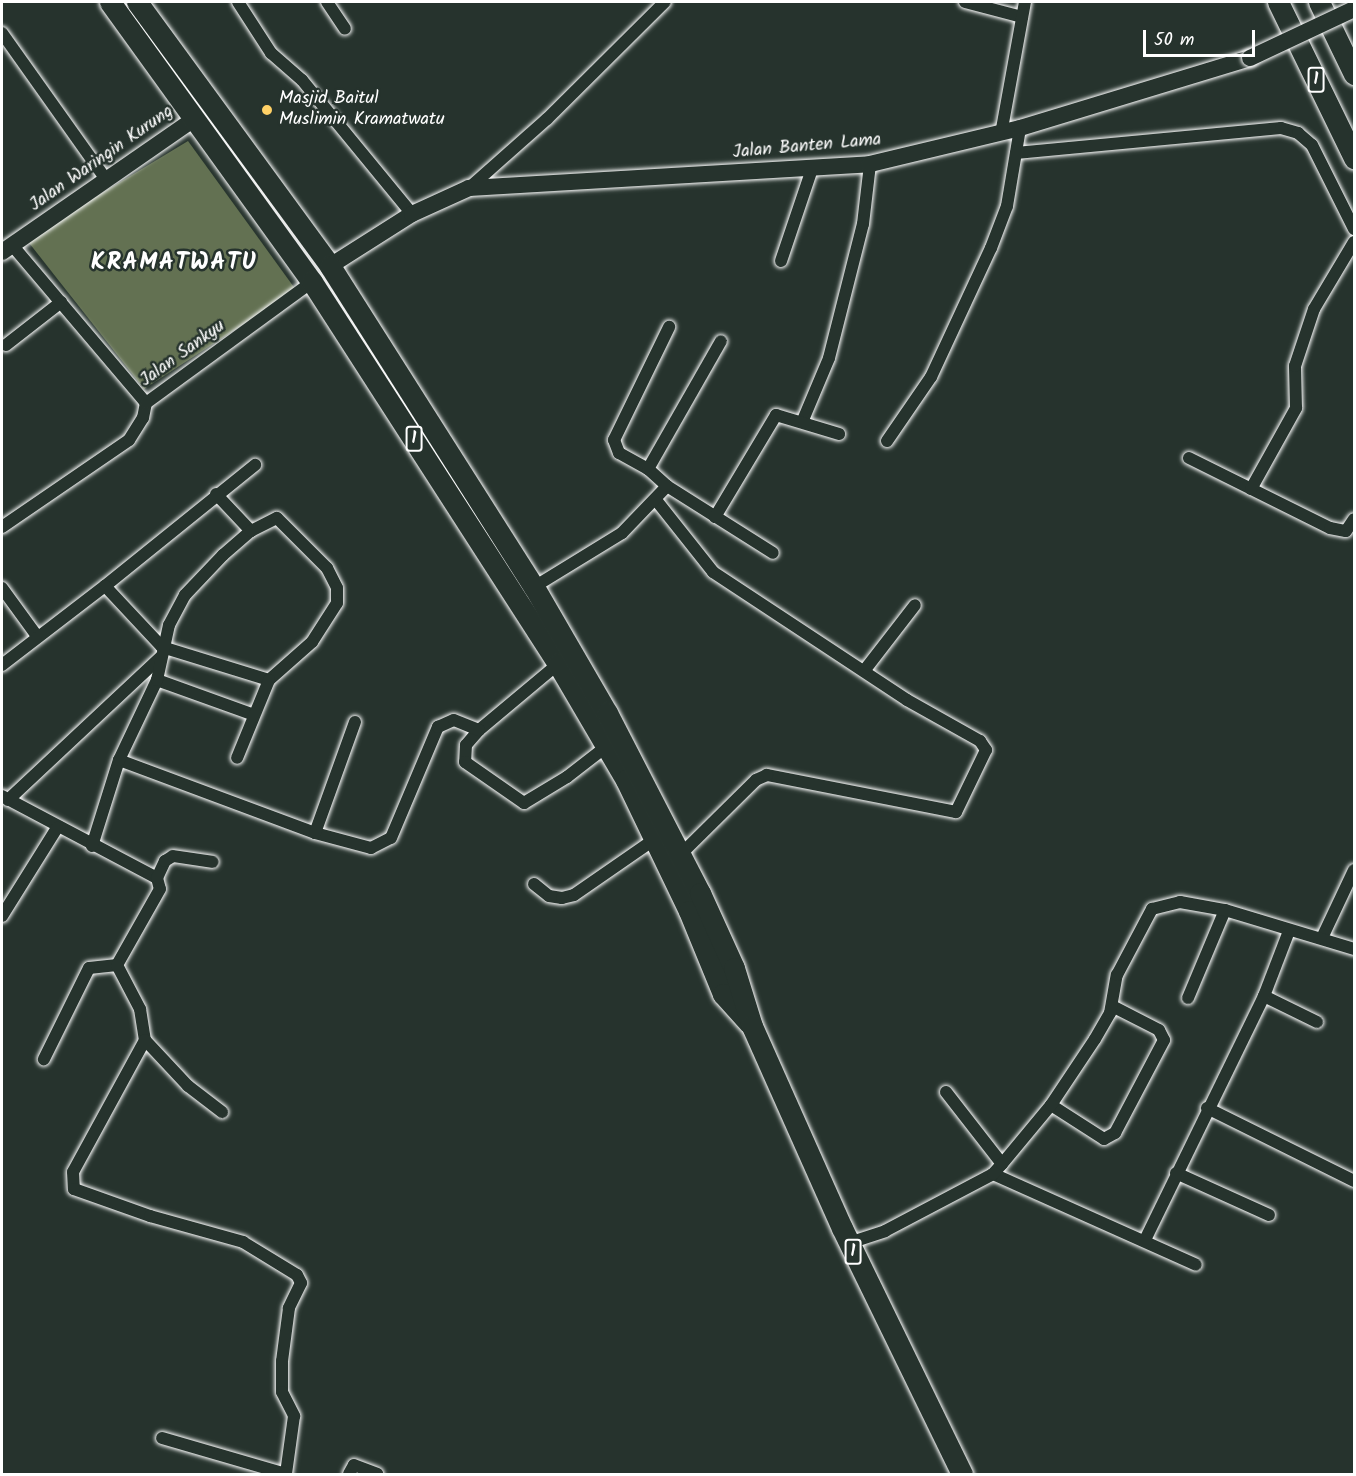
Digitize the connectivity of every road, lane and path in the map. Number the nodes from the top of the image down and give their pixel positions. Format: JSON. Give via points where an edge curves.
{"nodes":[{"id":1,"x":110,"y":2,"type":"edge"},
{"id":2,"x":137,"y":2,"type":"edge"},
{"id":3,"x":238,"y":2,"type":"edge"},
{"id":4,"x":327,"y":2,"type":"edge"},
{"id":5,"x":665,"y":2,"type":"edge"},
{"id":6,"x":965,"y":2,"type":"edge"},
{"id":7,"x":1025,"y":2,"type":"edge"},
{"id":8,"x":1278,"y":2,"type":"edge"},
{"id":9,"x":1319,"y":2,"type":"edge"},
{"id":10,"x":1354,"y":9,"type":"edge"},
{"id":11,"x":1022,"y":17,"type":"junction"},
{"id":12,"x":345,"y":29,"type":"dead end"},
{"id":13,"x":2,"y":33,"type":"edge"},
{"id":14,"x":1354,"y":74,"type":"edge"},
{"id":15,"x":194,"y":119,"type":"junction"},
{"id":16,"x":1020,"y":128,"type":"junction"},
{"id":17,"x":1001,"y":134,"type":"junction"},
{"id":18,"x":1016,"y":153,"type":"junction"},
{"id":19,"x":1354,"y":158,"type":"edge"},
{"id":20,"x":870,"y":164,"type":"junction"},
{"id":21,"x":812,"y":169,"type":"junction"},
{"id":22,"x":107,"y":181,"type":"junction"},
{"id":23,"x":469,"y":188,"type":"junction"},
{"id":24,"x":412,"y":214,"type":"junction"},
{"id":25,"x":1354,"y":229,"type":"edge"},
{"id":26,"x":1354,"y":242,"type":"edge"},
{"id":27,"x":7,"y":248,"type":"edge"},
{"id":28,"x":781,"y":261,"type":"dead end"},
{"id":29,"x":330,"y":266,"type":"junction"},
{"id":30,"x":312,"y":282,"type":"junction"},
{"id":31,"x":61,"y":302,"type":"junction"},
{"id":32,"x":669,"y":327,"type":"dead end"},
{"id":33,"x":721,"y":341,"type":"dead end"},
{"id":34,"x":6,"y":345,"type":"dead end"},
{"id":35,"x":146,"y":403,"type":"junction"},
{"id":36,"x":803,"y":420,"type":"junction"},
{"id":37,"x":839,"y":434,"type":"dead end"},
{"id":38,"x":887,"y":441,"type":"dead end"},
{"id":39,"x":1189,"y":458,"type":"dead end"},
{"id":40,"x":255,"y":465,"type":"dead end"},
{"id":41,"x":648,"y":469,"type":"junction"},
{"id":42,"x":667,"y":486,"type":"junction"},
{"id":43,"x":1251,"y":489,"type":"junction"},
{"id":44,"x":216,"y":494,"type":"junction"},
{"id":45,"x":656,"y":500,"type":"junction"},
{"id":46,"x":715,"y":517,"type":"junction"},
{"id":47,"x":1354,"y":519,"type":"edge"},
{"id":48,"x":2,"y":527,"type":"edge"},
{"id":49,"x":251,"y":531,"type":"junction"},
{"id":50,"x":773,"y":553,"type":"dead end"},
{"id":51,"x":105,"y":586,"type":"junction"},
{"id":52,"x":534,"y":587,"type":"junction"},
{"id":53,"x":2,"y":588,"type":"edge"},
{"id":54,"x":915,"y":605,"type":"dead end"},
{"id":55,"x":37,"y":636,"type":"junction"},
{"id":56,"x":162,"y":652,"type":"junction"},
{"id":57,"x":558,"y":664,"type":"junction"},
{"id":58,"x":2,"y":665,"type":"edge"},
{"id":59,"x":864,"y":671,"type":"junction"},
{"id":60,"x":157,"y":680,"type":"junction"},
{"id":61,"x":269,"y":680,"type":"junction"},
{"id":62,"x":254,"y":715,"type":"junction"},
{"id":63,"x":356,"y":722,"type":"dead end"},
{"id":64,"x":479,"y":730,"type":"junction"},
{"id":65,"x":607,"y":746,"type":"junction"},
{"id":66,"x":237,"y":758,"type":"dead end"},
{"id":67,"x":119,"y":760,"type":"junction"},
{"id":68,"x":5,"y":798,"type":"edge"},
{"id":69,"x":57,"y":828,"type":"junction"},
{"id":70,"x":315,"y":833,"type":"junction"},
{"id":71,"x":656,"y":839,"type":"junction"},
{"id":72,"x":92,"y":846,"type":"junction"},
{"id":73,"x":681,"y":854,"type":"junction"},
{"id":74,"x":213,"y":862,"type":"dead end"},
{"id":75,"x":1354,"y":868,"type":"edge"},
{"id":76,"x":158,"y":878,"type":"junction"},
{"id":77,"x":534,"y":884,"type":"dead end"},
{"id":78,"x":1225,"y":910,"type":"junction"},
{"id":79,"x":2,"y":916,"type":"edge"},
{"id":80,"x":1289,"y":931,"type":"junction"},
{"id":81,"x":1322,"y":938,"type":"junction"},
{"id":82,"x":1354,"y":949,"type":"edge"},
{"id":83,"x":117,"y":964,"type":"junction"},
{"id":84,"x":1264,"y":996,"type":"junction"},
{"id":85,"x":1188,"y":998,"type":"dead end"},
{"id":86,"x":1112,"y":1006,"type":"junction"},
{"id":87,"x":1317,"y":1022,"type":"dead end"},
{"id":88,"x":752,"y":1026,"type":"junction"},
{"id":89,"x":145,"y":1040,"type":"junction"},
{"id":90,"x":44,"y":1059,"type":"dead end"},
{"id":91,"x":946,"y":1092,"type":"dead end"},
{"id":92,"x":1051,"y":1105,"type":"junction"},
{"id":93,"x":1207,"y":1108,"type":"junction"},
{"id":94,"x":222,"y":1112,"type":"dead end"},
{"id":95,"x":1002,"y":1164,"type":"junction"},
{"id":96,"x":993,"y":1173,"type":"junction"},
{"id":97,"x":1176,"y":1173,"type":"junction"},
{"id":98,"x":1353,"y":1178,"type":"edge"},
{"id":99,"x":1269,"y":1215,"type":"dead end"},
{"id":100,"x":1145,"y":1240,"type":"junction"},
{"id":101,"x":849,"y":1243,"type":"junction"},
{"id":102,"x":1196,"y":1265,"type":"dead end"},
{"id":103,"x":162,"y":1438,"type":"dead end"},
{"id":104,"x":286,"y":1474,"type":"edge"},
{"id":105,"x":349,"y":1474,"type":"edge"},
{"id":106,"x":377,"y":1474,"type":"edge"},
{"id":107,"x":962,"y":1474,"type":"edge"}],
"edges":[{"from":1,"to":15,"type":"highway","number":"1"},
{"from":2,"to":29,"type":"highway","number":"1"},
{"from":3,"to":24,"type":"street","via":[[271,53],[302,80]]},
{"from":4,"to":12,"type":"street"},
{"from":5,"to":23,"type":"street","via":[[547,119]]},
{"from":6,"to":11,"type":"street"},
{"from":7,"to":11,"type":"street"},
{"from":8,"to":19,"type":"highway","number":"1"},
{"from":9,"to":14,"type":"highway","number":"1"},
{"from":10,"to":16,"type":"main road","name":"Jalan Banten Lama","bridge":true,"via":[[1250,58]]},
{"from":11,"to":17,"type":"street"},
{"from":13,"to":22,"type":"street"},
{"from":15,"to":22,"type":"main road","name":"Jalan Waringin Kurung"},
{"from":15,"to":30,"type":"highway","number":"1"},
{"from":16,"to":17,"type":"main road","name":"Jalan Banten Lama"},
{"from":16,"to":18,"type":"street"},
{"from":17,"to":20,"type":"main road","name":"Jalan Banten Lama"},
{"from":18,"to":25,"type":"street","via":[[1281,128],[1298,133],[1312,145]]},
{"from":18,"to":38,"type":"street","via":[[1007,206],[991,248],[931,377]]},
{"from":20,"to":21,"type":"main road","name":"Jalan Banten Lama"},
{"from":20,"to":36,"type":"street","via":[[863,224],[829,358]]},
{"from":21,"to":23,"type":"main road","name":"Jalan Banten Lama"},
{"from":21,"to":28,"type":"street"},
{"from":22,"to":27,"type":"main road","name":"Jalan Waringin Kurung"},
{"from":23,"to":24,"type":"main road","name":"Jalan Banten Lama"},
{"from":24,"to":29,"type":"main road","name":"Jalan Banten Lama"},
{"from":26,"to":43,"type":"street","via":[[1314,309],[1294,366],[1296,408]]},
{"from":27,"to":31,"type":"street"},
{"from":29,"to":52,"type":"highway","number":"1"},
{"from":30,"to":35,"type":"street","name":"Jalan Sankyu"},
{"from":30,"to":57,"type":"highway","number":"1"},
{"from":31,"to":34,"type":"street"},
{"from":31,"to":35,"type":"street"},
{"from":32,"to":41,"type":"street","via":[[614,440],[619,453]]},
{"from":33,"to":41,"type":"street"},
{"from":35,"to":48,"type":"street","name":"Jalan Sankyu","via":[[143,418],[129,440]]},
{"from":36,"to":37,"type":"street"},
{"from":36,"to":46,"type":"street","via":[[782,414],[772,418]]},
{"from":39,"to":43,"type":"street"},
{"from":40,"to":44,"type":"street"},
{"from":41,"to":42,"type":"street"},
{"from":42,"to":45,"type":"street"},
{"from":42,"to":46,"type":"street"},
{"from":43,"to":47,"type":"street","via":[[1339,531],[1346,531]]},
{"from":44,"to":49,"type":"street"},
{"from":44,"to":51,"type":"street"},
{"from":45,"to":52,"type":"street","via":[[622,532]]},
{"from":45,"to":59,"type":"street","via":[[713,572]]},
{"from":46,"to":50,"type":"street"},
{"from":49,"to":56,"type":"street","via":[[194,583],[169,625]]},
{"from":49,"to":61,"type":"street","via":[[273,518],[285,523],[327,568],[337,588],[337,603],[312,642]]},
{"from":51,"to":55,"type":"street"},
{"from":51,"to":56,"type":"street"},
{"from":52,"to":73,"type":"highway","number":"1","via":[[607,713]]},
{"from":53,"to":55,"type":"street"},
{"from":54,"to":59,"type":"street"},
{"from":55,"to":58,"type":"street"},
{"from":56,"to":60,"type":"street"},
{"from":56,"to":61,"type":"street"},
{"from":56,"to":68,"type":"street"},
{"from":57,"to":64,"type":"street"},
{"from":57,"to":65,"type":"highway","number":"1"},
{"from":59,"to":73,"type":"street","via":[[984,743],[986,750],[956,812],[767,775],[756,780]]},
{"from":60,"to":62,"type":"street"},
{"from":60,"to":67,"type":"street"},
{"from":61,"to":62,"type":"street"},
{"from":62,"to":66,"type":"street"},
{"from":63,"to":70,"type":"street"},
{"from":64,"to":65,"type":"street","via":[[466,745],[465,762],[524,803]]},
{"from":64,"to":70,"type":"street","via":[[454,720],[438,727],[402,817],[391,838],[381,846],[371,848]]},
{"from":65,"to":71,"type":"highway","number":"1"},
{"from":67,"to":70,"type":"street"},
{"from":67,"to":72,"type":"street"},
{"from":68,"to":69,"type":"street"},
{"from":69,"to":72,"type":"street"},
{"from":69,"to":79,"type":"street"},
{"from":71,"to":77,"type":"street","via":[[574,895],[549,896]]},
{"from":71,"to":88,"type":"highway","number":"1","via":[[723,994]]},
{"from":72,"to":76,"type":"street"},
{"from":73,"to":88,"type":"highway","number":"1","via":[[734,968]]},
{"from":74,"to":76,"type":"street","via":[[173,856],[165,861]]},
{"from":75,"to":81,"type":"street"},
{"from":76,"to":83,"type":"street","via":[[160,890],[153,907]]},
{"from":78,"to":80,"type":"street"},
{"from":78,"to":85,"type":"street"},
{"from":78,"to":86,"type":"street","via":[[1180,902],[1152,909],[1117,975]]},
{"from":80,"to":81,"type":"street"},
{"from":80,"to":84,"type":"street"},
{"from":81,"to":82,"type":"street"},
{"from":83,"to":89,"type":"street","via":[[140,1009]]},
{"from":83,"to":90,"type":"street","via":[[89,968]]},
{"from":84,"to":87,"type":"street"},
{"from":84,"to":93,"type":"street"},
{"from":86,"to":92,"type":"street"},
{"from":86,"to":92,"type":"street","via":[[1159,1030],[1164,1040],[1115,1133],[1104,1139]]},
{"from":88,"to":101,"type":"highway","number":"1"},
{"from":89,"to":94,"type":"street","via":[[188,1086]]},
{"from":89,"to":104,"type":"street","via":[[70,1182],[81,1194],[243,1242],[297,1275],[300,1290],[289,1308],[282,1361],[282,1392],[294,1416]]},
{"from":91,"to":95,"type":"street"},
{"from":92,"to":95,"type":"street"},
{"from":93,"to":97,"type":"street"},
{"from":93,"to":98,"type":"street"},
{"from":95,"to":96,"type":"street"},
{"from":96,"to":100,"type":"street"},
{"from":96,"to":101,"type":"street","via":[[885,1231]]},
{"from":97,"to":99,"type":"street"},
{"from":97,"to":100,"type":"street"},
{"from":100,"to":102,"type":"street"},
{"from":101,"to":107,"type":"highway","number":"1"},
{"from":103,"to":104,"type":"street"},
{"from":105,"to":106,"type":"street","via":[[354,1465]]}]}
